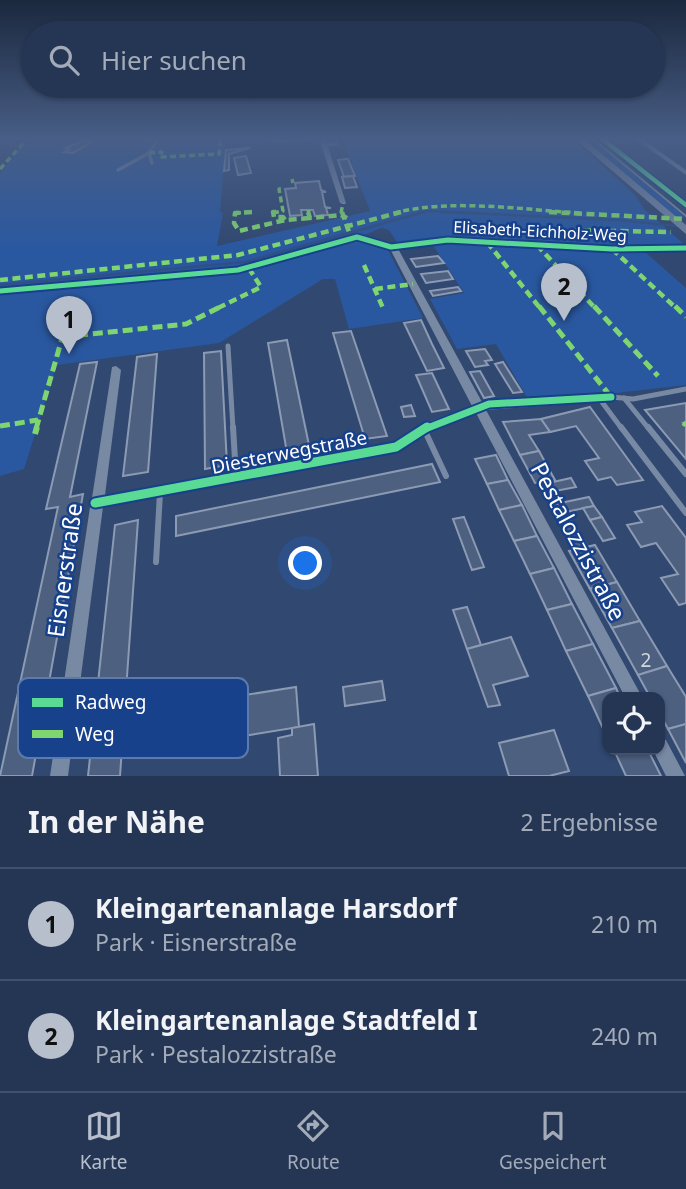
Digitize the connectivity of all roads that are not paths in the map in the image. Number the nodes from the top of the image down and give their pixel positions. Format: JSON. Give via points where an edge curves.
{"nodes":[{"id":1,"x":334,"y":174,"type":"edge"},
{"id":2,"x":620,"y":174,"type":"edge"},
{"id":3,"x":343,"y":203,"type":"dead end"},
{"id":4,"x":685,"y":230,"type":"edge"},
{"id":5,"x":392,"y":246,"type":"joint"},
{"id":6,"x":685,"y":248,"type":"edge"},
{"id":7,"x":228,"y":346,"type":"dead end"},
{"id":8,"x":116,"y":370,"type":"dead end"},
{"id":9,"x":686,"y":389,"type":"edge"},
{"id":10,"x":605,"y":398,"type":"junction"},
{"id":11,"x":624,"y":398,"type":"junction"},
{"id":12,"x":481,"y":407,"type":"junction"},
{"id":13,"x":424,"y":429,"type":"junction"},
{"id":14,"x":686,"y":474,"type":"edge"},
{"id":15,"x":446,"y":476,"type":"dead end"},
{"id":16,"x":236,"y":478,"type":"junction"},
{"id":17,"x":160,"y":493,"type":"junction"},
{"id":18,"x":95,"y":503,"type":"junction"},
{"id":19,"x":686,"y":513,"type":"edge"},
{"id":20,"x":156,"y":562,"type":"dead end"},
{"id":21,"x":72,"y":678,"type":"edge"},
{"id":22,"x":631,"y":692,"type":"edge"},
{"id":23,"x":665,"y":755,"type":"edge"},
{"id":24,"x":61,"y":758,"type":"edge"},
{"id":25,"x":59,"y":776,"type":"edge"},
{"id":26,"x":676,"y":776,"type":"edge"}],
"edges":[{"from":1,"to":3,"type":"street"},
{"from":2,"to":4,"type":"main road"},
{"from":5,"to":6,"type":"lane","name":"Elisabeth-Eichholz-Weg","via":[[447,240]]},
{"from":5,"to":12,"type":"street","name":"Pestalozzistraße"},
{"from":7,"to":16,"type":"lane","name":"Diesterwegstraße"},
{"from":8,"to":18,"type":"street","name":"Eisnerstraße"},
{"from":9,"to":11,"type":"lane"},
{"from":10,"to":11,"type":"lane"},
{"from":10,"to":12,"type":"street"},
{"from":10,"to":19,"type":"lane"},
{"from":11,"to":14,"type":"lane"},
{"from":12,"to":13,"type":"street","name":"Diesterwegstraße"},
{"from":12,"to":22,"type":"street","name":"Pestalozzistraße"},
{"from":13,"to":15,"type":"lane"},
{"from":13,"to":16,"type":"street","name":"Diesterwegstraße","via":[[396,447]]},
{"from":16,"to":17,"type":"street","name":"Diesterwegstraße"},
{"from":17,"to":18,"type":"street","name":"Diesterwegstraße"},
{"from":17,"to":20,"type":"lane"},
{"from":18,"to":21,"type":"street","name":"Eisnerstraße"},
{"from":23,"to":26,"type":"street"},
{"from":24,"to":25,"type":"street","name":"Eisnerstraße"}]}
